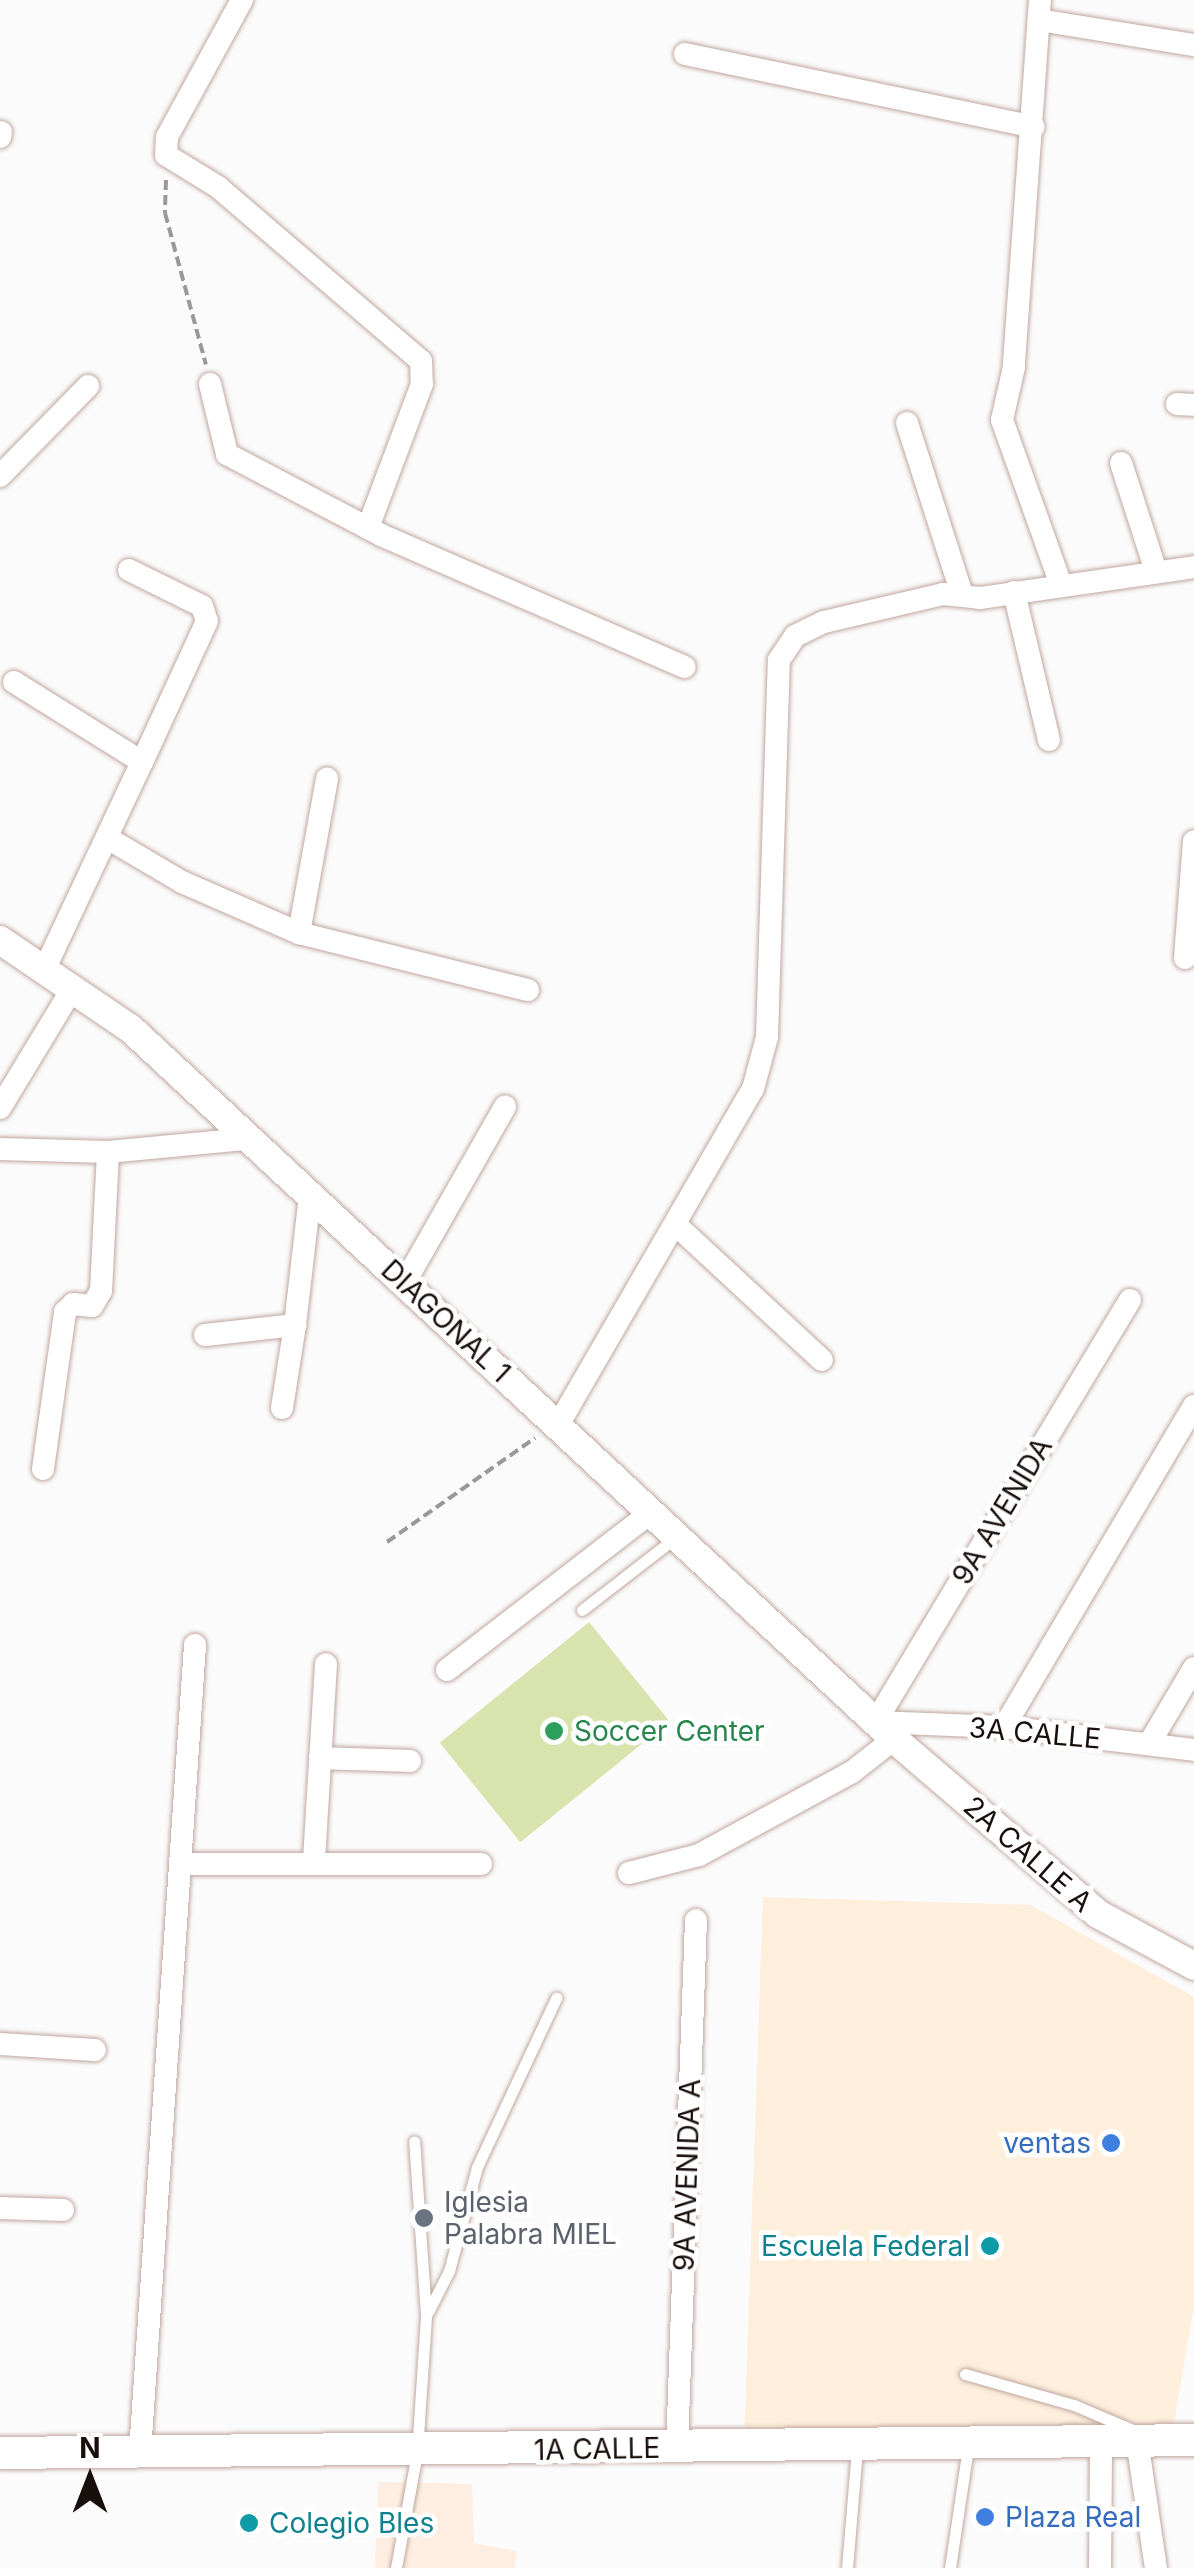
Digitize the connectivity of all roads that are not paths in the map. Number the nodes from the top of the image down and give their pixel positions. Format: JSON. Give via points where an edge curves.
{"nodes":[{"id":1,"x":242,"y":0,"type":"edge"},
{"id":2,"x":1039,"y":10,"type":"edge"},
{"id":3,"x":1194,"y":46,"type":"edge"},
{"id":4,"x":685,"y":54,"type":"dead end"},
{"id":5,"x":1033,"y":126,"type":"junction"},
{"id":6,"x":210,"y":384,"type":"road end"},
{"id":7,"x":88,"y":386,"type":"dead end"},
{"id":8,"x":906,"y":422,"type":"dead end"},
{"id":9,"x":1121,"y":463,"type":"dead end"},
{"id":10,"x":0,"y":476,"type":"edge"},
{"id":11,"x":368,"y":528,"type":"junction"},
{"id":12,"x":1194,"y":567,"type":"edge"},
{"id":13,"x":1155,"y":568,"type":"junction"},
{"id":14,"x":128,"y":570,"type":"dead end"},
{"id":15,"x":1061,"y":585,"type":"junction"},
{"id":16,"x":961,"y":591,"type":"junction"},
{"id":17,"x":1014,"y":592,"type":"junction"},
{"id":18,"x":684,"y":667,"type":"dead end"},
{"id":19,"x":14,"y":682,"type":"dead end"},
{"id":20,"x":1049,"y":740,"type":"dead end"},
{"id":21,"x":142,"y":762,"type":"junction"},
{"id":22,"x":328,"y":779,"type":"dead end"},
{"id":23,"x":108,"y":839,"type":"junction"},
{"id":24,"x":1194,"y":841,"type":"edge"},
{"id":25,"x":300,"y":933,"type":"junction"},
{"id":26,"x":0,"y":940,"type":"edge"},
{"id":27,"x":1185,"y":958,"type":"dead end"},
{"id":28,"x":44,"y":970,"type":"junction"},
{"id":29,"x":72,"y":989,"type":"junction"},
{"id":30,"x":528,"y":990,"type":"dead end"},
{"id":31,"x":505,"y":1107,"type":"dead end"},
{"id":32,"x":0,"y":1108,"type":"edge"},
{"id":33,"x":246,"y":1139,"type":"junction"},
{"id":34,"x":0,"y":1149,"type":"edge"},
{"id":35,"x":108,"y":1152,"type":"junction"},
{"id":36,"x":310,"y":1194,"type":"junction"},
{"id":37,"x":675,"y":1224,"type":"junction"},
{"id":38,"x":405,"y":1282,"type":"junction"},
{"id":39,"x":1130,"y":1300,"type":"dead end"},
{"id":40,"x":295,"y":1325,"type":"junction"},
{"id":41,"x":205,"y":1335,"type":"dead end"},
{"id":42,"x":822,"y":1360,"type":"dead end"},
{"id":43,"x":1194,"y":1406,"type":"edge"},
{"id":44,"x":282,"y":1408,"type":"dead end"},
{"id":45,"x":557,"y":1424,"type":"junction"},
{"id":46,"x":43,"y":1469,"type":"dead end"},
{"id":47,"x":650,"y":1513,"type":"junction"},
{"id":48,"x":676,"y":1537,"type":"junction"},
{"id":49,"x":582,"y":1610,"type":"dead end"},
{"id":50,"x":196,"y":1646,"type":"dead end"},
{"id":51,"x":326,"y":1664,"type":"dead end"},
{"id":52,"x":1194,"y":1668,"type":"edge"},
{"id":53,"x":447,"y":1670,"type":"dead end"},
{"id":54,"x":1004,"y":1728,"type":"junction"},
{"id":55,"x":884,"y":1730,"type":"junction"},
{"id":56,"x":1148,"y":1744,"type":"junction"},
{"id":57,"x":1194,"y":1750,"type":"edge"},
{"id":58,"x":320,"y":1758,"type":"junction"},
{"id":59,"x":410,"y":1761,"type":"dead end"},
{"id":60,"x":314,"y":1860,"type":"junction"},
{"id":61,"x":180,"y":1864,"type":"junction"},
{"id":62,"x":481,"y":1864,"type":"dead end"},
{"id":63,"x":629,"y":1874,"type":"dead end"},
{"id":64,"x":696,"y":1920,"type":"dead end"},
{"id":65,"x":1194,"y":1966,"type":"edge"},
{"id":66,"x":556,"y":1998,"type":"dead end"},
{"id":67,"x":0,"y":2044,"type":"edge"},
{"id":68,"x":95,"y":2050,"type":"dead end"},
{"id":69,"x":414,"y":2141,"type":"dead end"},
{"id":70,"x":0,"y":2208,"type":"edge"},
{"id":71,"x":64,"y":2210,"type":"dead end"},
{"id":72,"x":426,"y":2316,"type":"junction"},
{"id":73,"x":965,"y":2374,"type":"dead end"},
{"id":74,"x":678,"y":2438,"type":"junction"},
{"id":75,"x":1101,"y":2440,"type":"junction"},
{"id":76,"x":1148,"y":2440,"type":"junction"},
{"id":77,"x":1194,"y":2440,"type":"edge"},
{"id":78,"x":968,"y":2443,"type":"junction"},
{"id":79,"x":857,"y":2445,"type":"junction"},
{"id":80,"x":0,"y":2452,"type":"edge"},
{"id":81,"x":140,"y":2452,"type":"junction"},
{"id":82,"x":417,"y":2452,"type":"junction"},
{"id":83,"x":396,"y":2568,"type":"edge"},
{"id":84,"x":847,"y":2568,"type":"edge"},
{"id":85,"x":950,"y":2568,"type":"edge"},
{"id":86,"x":1100,"y":2568,"type":"edge"},
{"id":87,"x":1156,"y":2568,"type":"edge"}],
"edges":[{"from":1,"to":11,"type":"street","via":[[167,137],[166,155],[218,187],[421,361],[422,384]]},
{"from":2,"to":3,"type":"street"},
{"from":2,"to":5,"type":"street"},
{"from":4,"to":5,"type":"street"},
{"from":5,"to":15,"type":"street","via":[[1014,367],[1002,420]]},
{"from":6,"to":11,"type":"street","via":[[226,454]]},
{"from":7,"to":10,"type":"street"},
{"from":8,"to":16,"type":"street"},
{"from":9,"to":13,"type":"street"},
{"from":11,"to":18,"type":"street"},
{"from":12,"to":13,"type":"street"},
{"from":13,"to":15,"type":"street"},
{"from":14,"to":21,"type":"street","via":[[202,606],[207,621]]},
{"from":15,"to":17,"type":"street"},
{"from":16,"to":17,"type":"street","via":[[980,598]]},
{"from":16,"to":37,"type":"street","via":[[824,622],[795,636],[779,660],[767,1037],[753,1089]]},
{"from":17,"to":20,"type":"street"},
{"from":19,"to":21,"type":"street"},
{"from":21,"to":23,"type":"street"},
{"from":22,"to":25,"type":"street"},
{"from":23,"to":25,"type":"street","via":[[182,882]]},
{"from":23,"to":28,"type":"street"},
{"from":24,"to":27,"type":"street"},
{"from":25,"to":30,"type":"street"},
{"from":26,"to":28,"type":"street","name":"DIAGONAL 1"},
{"from":28,"to":29,"type":"street","name":"DIAGONAL 1"},
{"from":29,"to":32,"type":"street"},
{"from":29,"to":33,"type":"street","name":"DIAGONAL 1","via":[[132,1029]]},
{"from":31,"to":38,"type":"street"},
{"from":33,"to":35,"type":"street"},
{"from":33,"to":36,"type":"street","name":"DIAGONAL 1"},
{"from":34,"to":35,"type":"street"},
{"from":35,"to":46,"type":"street","via":[[101,1290],[92,1306],[73,1304],[65,1312]]},
{"from":36,"to":38,"type":"street","name":"DIAGONAL 1"},
{"from":36,"to":40,"type":"street"},
{"from":37,"to":42,"type":"street"},
{"from":37,"to":45,"type":"street"},
{"from":38,"to":45,"type":"street","name":"DIAGONAL 1"},
{"from":39,"to":55,"type":"street","name":"9A AVENIDA"},
{"from":40,"to":41,"type":"street"},
{"from":40,"to":44,"type":"street"},
{"from":43,"to":54,"type":"street"},
{"from":45,"to":47,"type":"street","name":"DIAGONAL 1"},
{"from":47,"to":48,"type":"street","name":"DIAGONAL 1"},
{"from":47,"to":53,"type":"street"},
{"from":48,"to":49,"type":"lane"},
{"from":48,"to":55,"type":"street","name":"DIAGONAL 1"},
{"from":50,"to":61,"type":"street"},
{"from":51,"to":58,"type":"street"},
{"from":52,"to":56,"type":"street"},
{"from":54,"to":55,"type":"street","name":"3A CALLE"},
{"from":54,"to":56,"type":"street","name":"3A CALLE"},
{"from":55,"to":63,"type":"street","name":"9A AVENIDA","via":[[852,1772],[714,1847]]},
{"from":55,"to":65,"type":"street","name":"2A CALLE A","via":[[1098,1914]]},
{"from":56,"to":57,"type":"street","name":"3A CALLE"},
{"from":58,"to":59,"type":"street"},
{"from":58,"to":60,"type":"street"},
{"from":60,"to":61,"type":"street"},
{"from":60,"to":62,"type":"street"},
{"from":61,"to":81,"type":"street"},
{"from":64,"to":74,"type":"street","name":"9A AVENIDA A"},
{"from":66,"to":72,"type":"lane","via":[[477,2167],[448,2271]]},
{"from":67,"to":68,"type":"street"},
{"from":69,"to":72,"type":"lane"},
{"from":70,"to":71,"type":"street"},
{"from":72,"to":82,"type":"lane"},
{"from":73,"to":76,"type":"lane","via":[[1074,2405]]},
{"from":74,"to":79,"type":"main road","name":"1A CALLE"},
{"from":74,"to":82,"type":"main road","name":"1A CALLE"},
{"from":75,"to":76,"type":"main road","name":"1A CALLE"},
{"from":75,"to":78,"type":"main road","name":"1A CALLE"},
{"from":75,"to":86,"type":"street"},
{"from":76,"to":77,"type":"main road","name":"1A CALLE"},
{"from":76,"to":87,"type":"street"},
{"from":78,"to":79,"type":"main road","name":"1A CALLE"},
{"from":78,"to":85,"type":"lane"},
{"from":79,"to":84,"type":"lane"},
{"from":80,"to":81,"type":"main road","name":"1A CALLE"},
{"from":81,"to":82,"type":"main road","name":"1A CALLE"},
{"from":82,"to":83,"type":"lane"}]}
